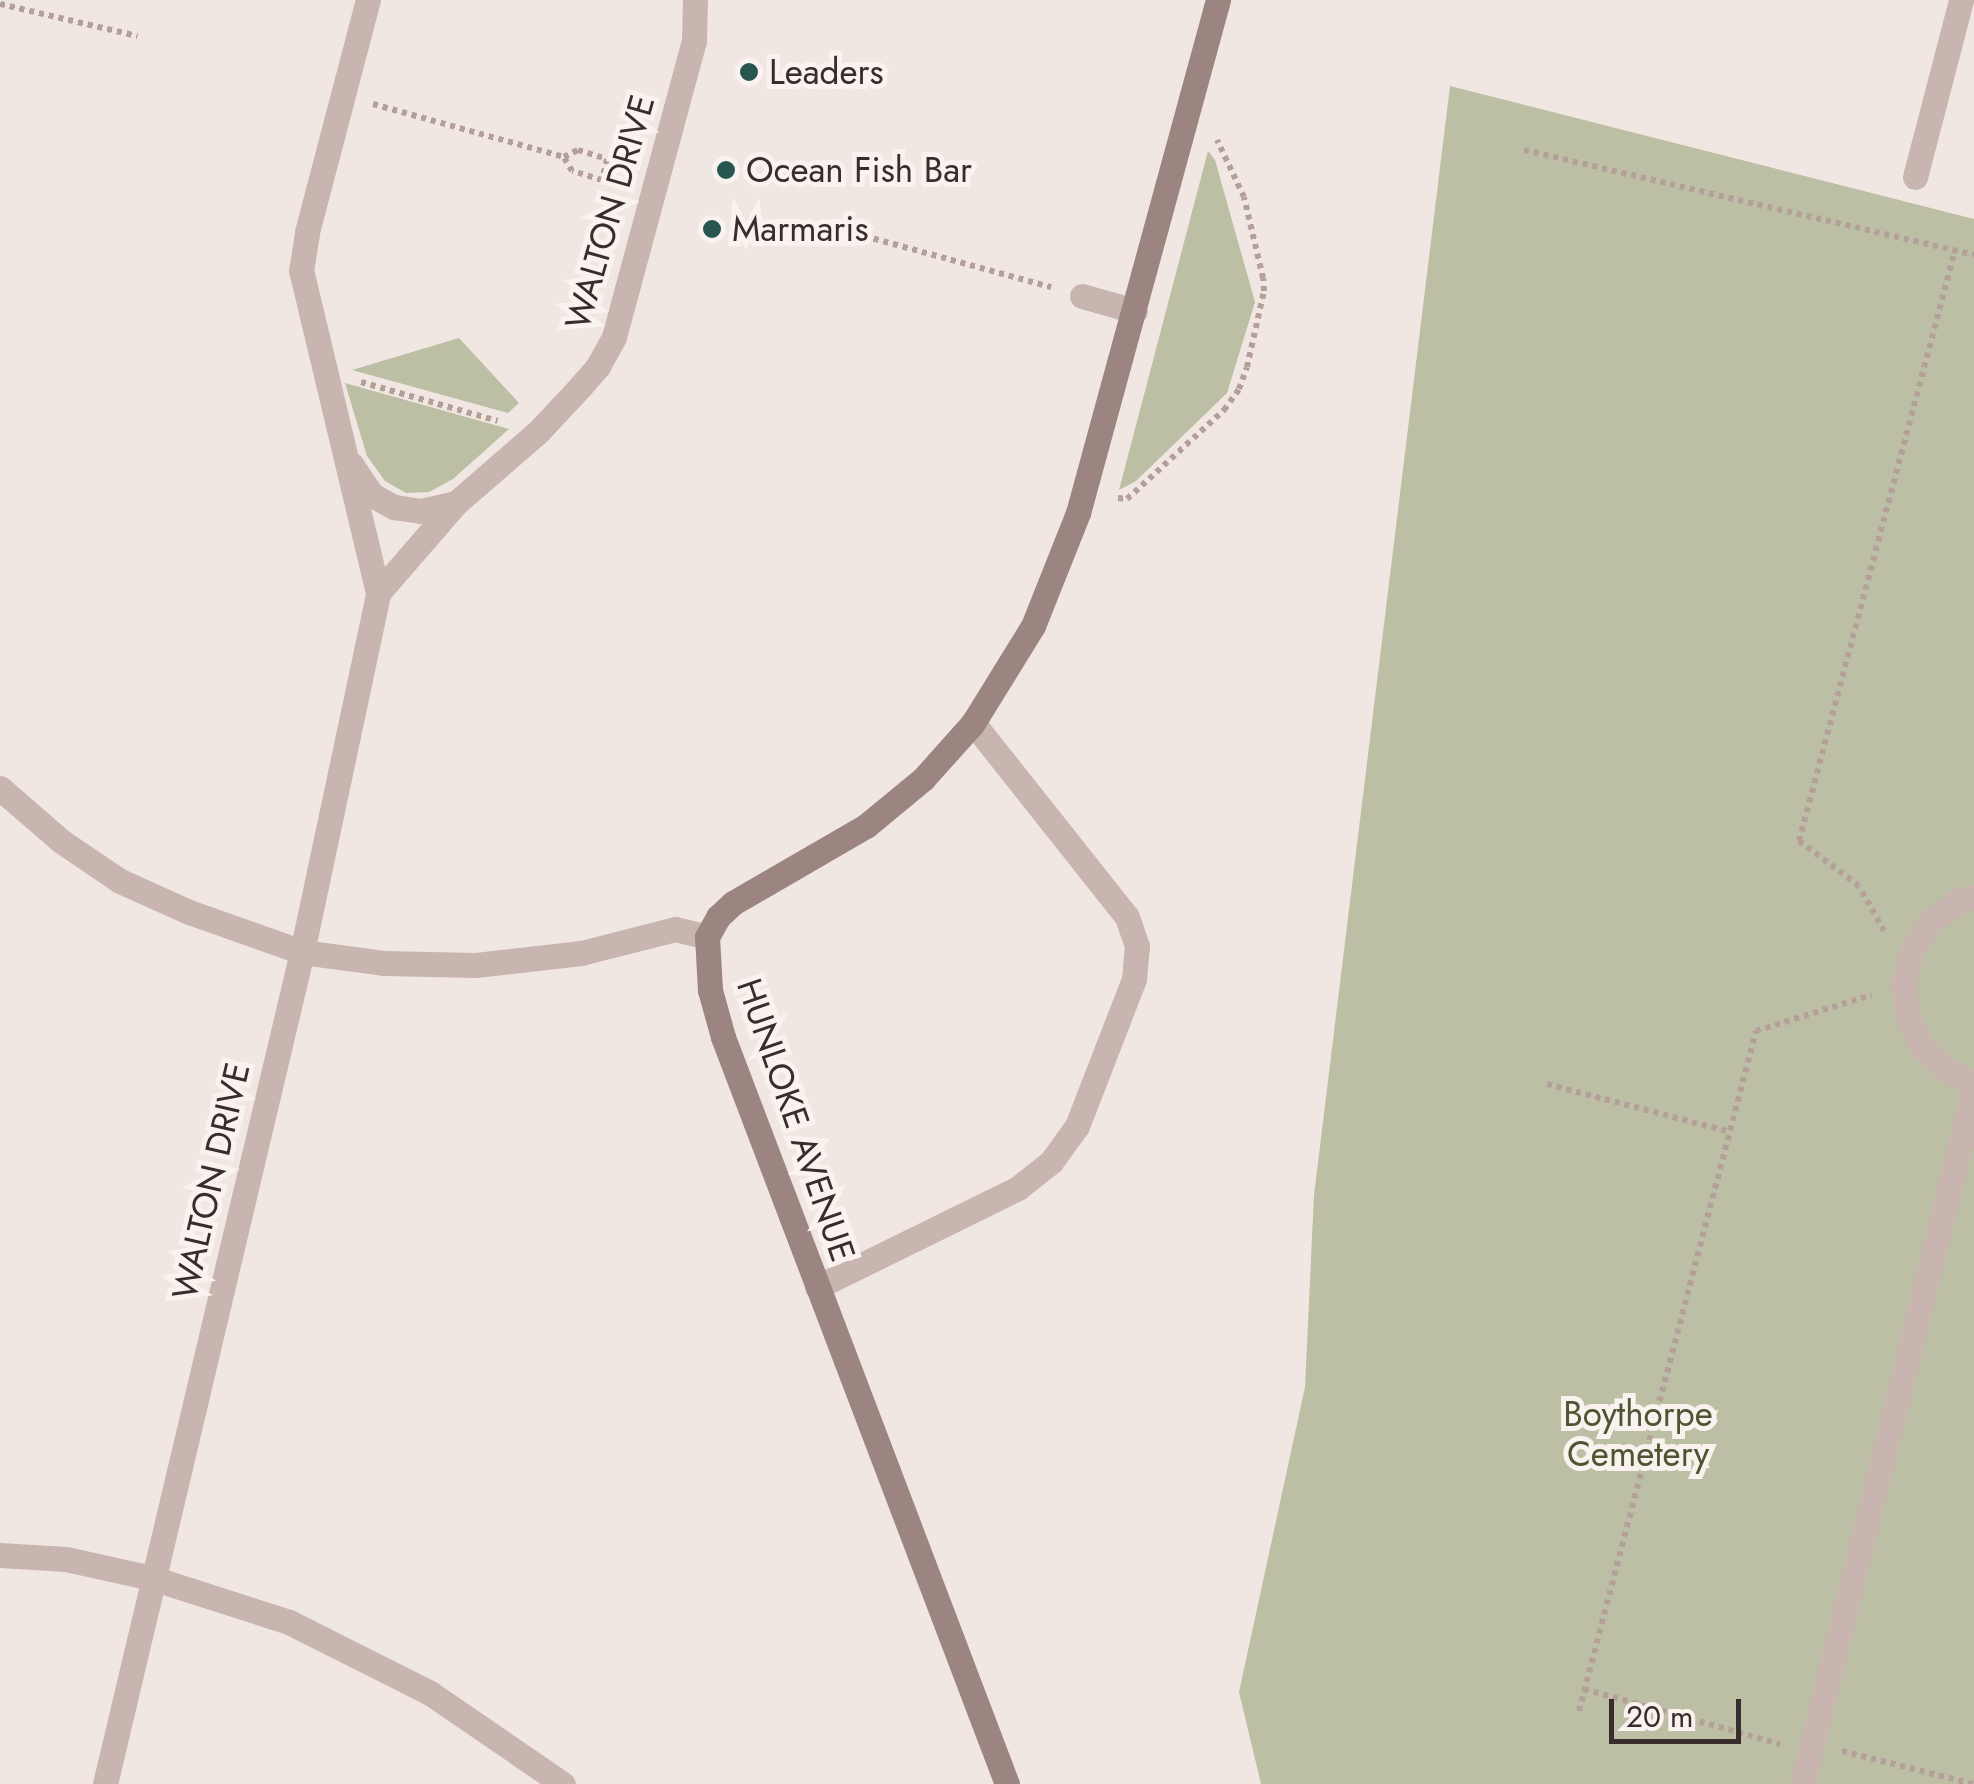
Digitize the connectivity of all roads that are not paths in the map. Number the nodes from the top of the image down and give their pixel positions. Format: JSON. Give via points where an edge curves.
{"nodes":[{"id":1,"x":368,"y":0,"type":"edge"},
{"id":2,"x":696,"y":0,"type":"edge"},
{"id":3,"x":1218,"y":0,"type":"edge"},
{"id":4,"x":1961,"y":0,"type":"edge"},
{"id":5,"x":1915,"y":176,"type":"dead end"},
{"id":6,"x":1082,"y":296,"type":"road end"},
{"id":7,"x":1135,"y":311,"type":"junction"},
{"id":8,"x":343,"y":452,"type":"junction"},
{"id":9,"x":456,"y":503,"type":"junction"},
{"id":10,"x":378,"y":593,"type":"junction"},
{"id":11,"x":973,"y":723,"type":"junction"},
{"id":12,"x":0,"y":788,"type":"edge"},
{"id":13,"x":1974,"y":896,"type":"edge"},
{"id":14,"x":708,"y":936,"type":"junction"},
{"id":15,"x":302,"y":952,"type":"junction"},
{"id":16,"x":1974,"y":1086,"type":"edge"},
{"id":17,"x":817,"y":1287,"type":"junction"},
{"id":18,"x":0,"y":1554,"type":"edge"},
{"id":19,"x":152,"y":1578,"type":"junction"},
{"id":20,"x":105,"y":1784,"type":"edge"},
{"id":21,"x":563,"y":1784,"type":"edge"},
{"id":22,"x":1007,"y":1784,"type":"edge"},
{"id":23,"x":1802,"y":1784,"type":"edge"}],
"edges":[{"from":1,"to":8,"type":"street","name":"WALTON DRIVE","via":[[301,272]]},
{"from":2,"to":9,"type":"street","name":"WALTON DRIVE","via":[[694,42],[614,337],[598,366],[538,432]]},
{"from":3,"to":7,"type":"street"},
{"from":4,"to":5,"type":"street"},
{"from":6,"to":7,"type":"street"},
{"from":7,"to":11,"type":"street","via":[[1083,493],[1033,626]]},
{"from":8,"to":9,"type":"street","name":"WALTON DRIVE","via":[[372,494],[394,507]]},
{"from":8,"to":10,"type":"street","name":"WALTON DRIVE"},
{"from":9,"to":10,"type":"street","name":"WALTON DRIVE"},
{"from":10,"to":15,"type":"street","name":"WALTON DRIVE"},
{"from":11,"to":14,"type":"street","via":[[923,779],[866,826],[734,903]]},
{"from":11,"to":17,"type":"street","via":[[1127,916],[1138,946],[1134,980],[1077,1126],[1051,1162],[1018,1188]]},
{"from":12,"to":15,"type":"street","via":[[120,880]]},
{"from":13,"to":16,"type":"street","via":[[1931,921],[1912,949],[1903,984],[1908,1018],[1923,1048]]},
{"from":14,"to":15,"type":"street","via":[[676,929],[581,953],[476,965]]},
{"from":14,"to":17,"type":"street","name":"HUNLOKE AVENUE","via":[[710,990],[724,1037]]},
{"from":15,"to":19,"type":"street","name":"WALTON DRIVE"},
{"from":16,"to":23,"type":"street"},
{"from":17,"to":22,"type":"street","name":"HUNLOKE AVENUE"},
{"from":18,"to":19,"type":"street","via":[[66,1559]]},
{"from":19,"to":20,"type":"street","name":"WALTON DRIVE"},
{"from":19,"to":21,"type":"street","via":[[289,1622],[430,1693]]}]}
